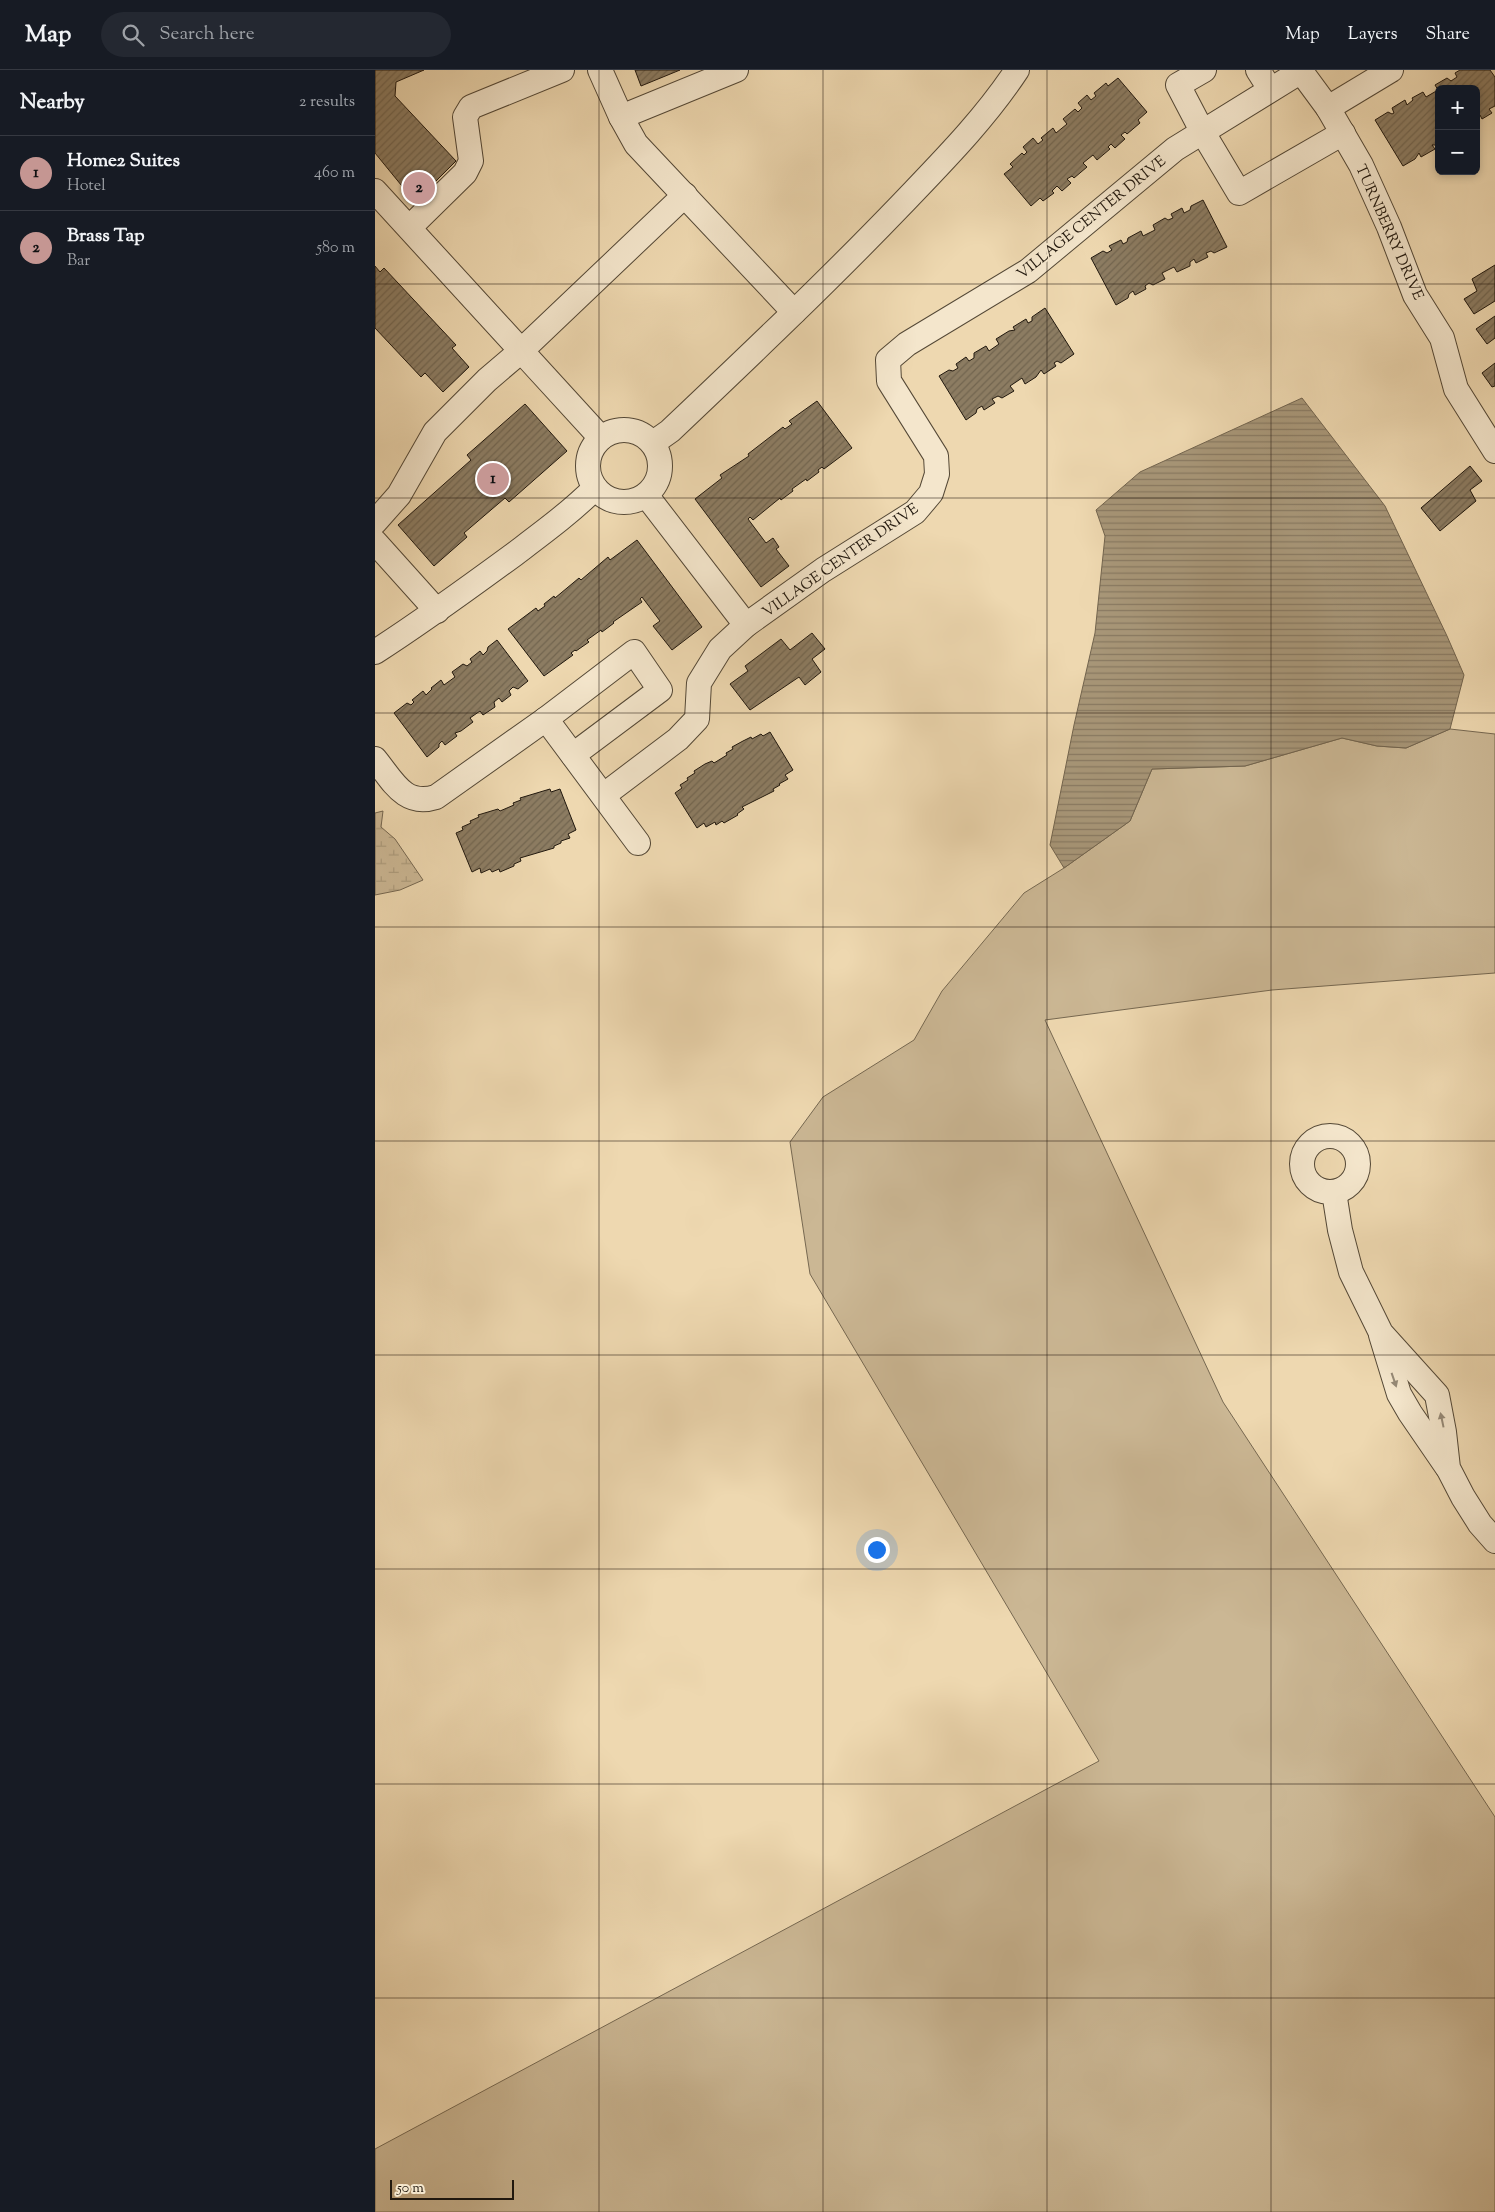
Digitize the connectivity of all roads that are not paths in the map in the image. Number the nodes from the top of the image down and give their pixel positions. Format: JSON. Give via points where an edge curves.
{"nodes":[{"id":1,"x":562,"y":70,"type":"edge"},
{"id":2,"x":600,"y":70,"type":"edge"},
{"id":3,"x":736,"y":70,"type":"edge"},
{"id":4,"x":1017,"y":70,"type":"edge"},
{"id":5,"x":1204,"y":70,"type":"edge"},
{"id":6,"x":1301,"y":70,"type":"edge"},
{"id":7,"x":1391,"y":70,"type":"edge"},
{"id":8,"x":1264,"y":80,"type":"edge"},
{"id":9,"x":1328,"y":108,"type":"junction"},
{"id":10,"x":621,"y":118,"type":"junction"},
{"id":11,"x":1202,"y":131,"type":"junction"},
{"id":12,"x":1343,"y":133,"type":"junction"},
{"id":13,"x":375,"y":191,"type":"edge"},
{"id":14,"x":685,"y":195,"type":"junction"},
{"id":15,"x":410,"y":227,"type":"junction"},
{"id":16,"x":794,"y":312,"type":"junction"},
{"id":17,"x":521,"y":351,"type":"junction"},
{"id":18,"x":601,"y":438,"type":"junction"},
{"id":19,"x":653,"y":443,"type":"junction"},
{"id":20,"x":1495,"y":451,"type":"edge"},
{"id":21,"x":595,"y":488,"type":"junction"},
{"id":22,"x":646,"y":495,"type":"junction"},
{"id":23,"x":375,"y":522,"type":"edge"},
{"id":24,"x":375,"y":542,"type":"edge"},
{"id":25,"x":437,"y":611,"type":"junction"},
{"id":26,"x":746,"y":626,"type":"junction"},
{"id":27,"x":375,"y":652,"type":"edge"},
{"id":28,"x":546,"y":719,"type":"junction"},
{"id":29,"x":573,"y":755,"type":"junction"},
{"id":30,"x":375,"y":759,"type":"edge"},
{"id":31,"x":604,"y":795,"type":"junction"},
{"id":32,"x":638,"y":843,"type":"dead end"},
{"id":33,"x":1334,"y":1192,"type":"dead end"},
{"id":34,"x":1381,"y":1333,"type":"junction"},
{"id":35,"x":1449,"y":1468,"type":"junction"},
{"id":36,"x":1495,"y":1541,"type":"edge"}],
"edges":[{"from":1,"to":15,"type":"street","via":[[471,107],[465,117],[471,161],[465,173]]},
{"from":2,"to":10,"type":"street"},
{"from":3,"to":10,"type":"street"},
{"from":4,"to":16,"type":"street","via":[[969,134]]},
{"from":5,"to":11,"type":"street","via":[[1179,85]]},
{"from":6,"to":8,"type":"street","name":"VILLAGE CENTER DRIVE"},
{"from":6,"to":9,"type":"street","name":"TURNBERRY DRIVE"},
{"from":7,"to":9,"type":"street"},
{"from":8,"to":11,"type":"street","name":"VILLAGE CENTER DRIVE"},
{"from":9,"to":12,"type":"street","name":"TURNBERRY DRIVE"},
{"from":10,"to":14,"type":"street","via":[[636,144]]},
{"from":11,"to":12,"type":"street","via":[[1239,193]]},
{"from":11,"to":26,"type":"street","name":"VILLAGE CENTER DRIVE","via":[[1175,149],[1027,271],[907,344],[888,360],[889,381],[936,456],[937,474],[931,493],[915,512],[805,578]]},
{"from":12,"to":20,"type":"street","name":"TURNBERRY DRIVE","via":[[1365,173],[1415,294],[1442,338],[1456,389]]},
{"from":13,"to":15,"type":"street"},
{"from":14,"to":16,"type":"street"},
{"from":14,"to":17,"type":"street"},
{"from":15,"to":17,"type":"street"},
{"from":16,"to":19,"type":"street","via":[[670,431]]},
{"from":17,"to":18,"type":"street"},
{"from":17,"to":23,"type":"street","via":[[435,432],[399,495]]},
{"from":18,"to":19,"type":"street","via":[[617,431],[634,431]]},
{"from":18,"to":21,"type":"street","via":[[588,462]]},
{"from":19,"to":22,"type":"street","via":[[659,453],[660,476]]},
{"from":21,"to":22,"type":"street","via":[[603,496],[625,503]]},
{"from":21,"to":25,"type":"street","via":[[532,541]]},
{"from":22,"to":26,"type":"street"},
{"from":24,"to":25,"type":"street"},
{"from":25,"to":27,"type":"street"},
{"from":26,"to":31,"type":"street","name":"VILLAGE CENTER DRIVE","via":[[721,649],[699,684],[697,719],[678,740]]},
{"from":28,"to":29,"type":"street"},
{"from":28,"to":29,"type":"street","via":[[633,652],[660,690]]},
{"from":28,"to":30,"type":"street","via":[[436,797],[423,801],[411,798],[398,788]]},
{"from":29,"to":31,"type":"street"},
{"from":31,"to":32,"type":"street"},
{"from":33,"to":34,"type":"street","via":[[1351,1272]]},
{"from":34,"to":35,"type":"street","one_way":true,"via":[[1399,1394]]},
{"from":35,"to":34,"type":"street","one_way":true,"via":[[1437,1395]]},
{"from":35,"to":36,"type":"street","via":[[1480,1524]]}]}
